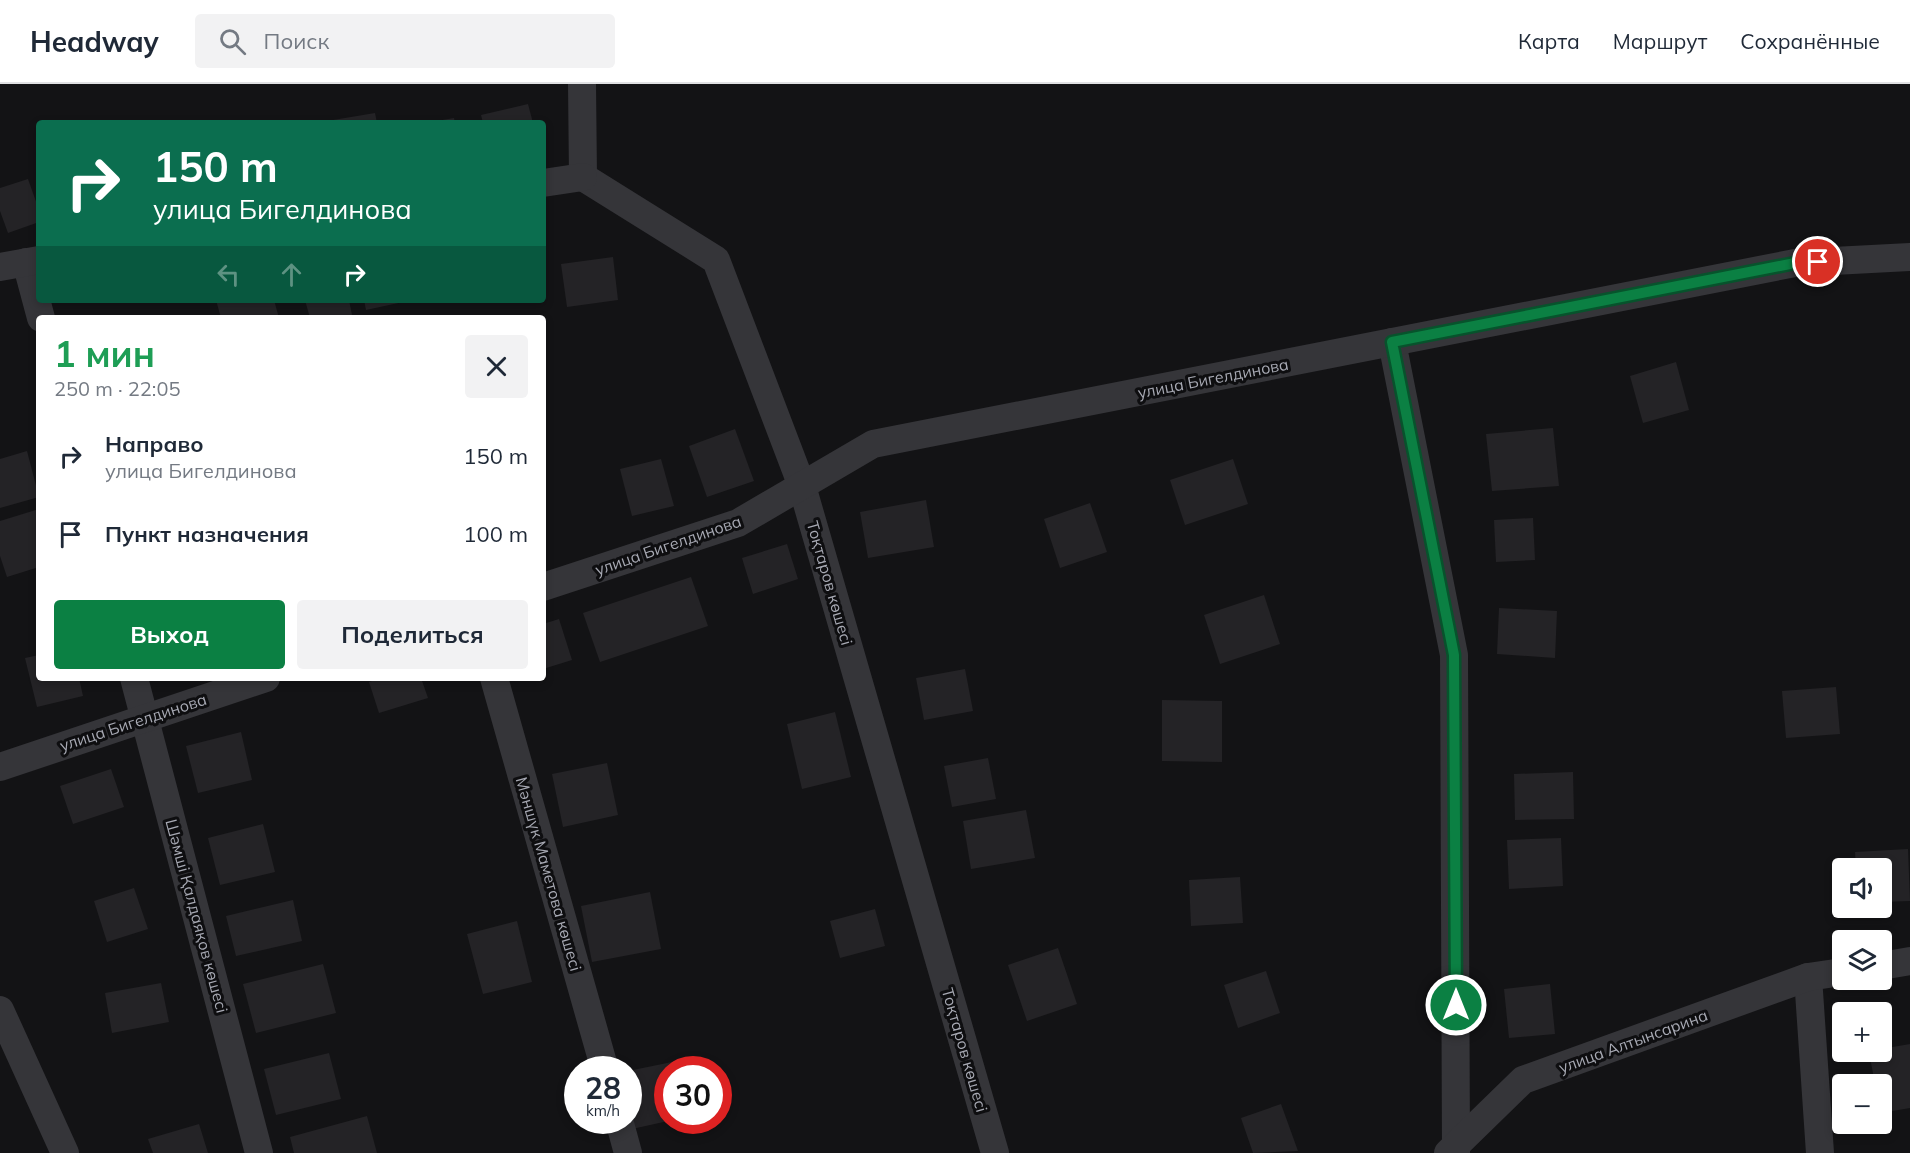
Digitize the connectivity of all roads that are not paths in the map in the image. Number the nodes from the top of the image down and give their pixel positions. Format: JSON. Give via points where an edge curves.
{"nodes":[{"id":1,"x":582,"y":84,"type":"edge"},
{"id":2,"x":583,"y":177,"type":"junction"},
{"id":3,"x":546,"y":183,"type":"edge"},
{"id":4,"x":1910,"y":257,"type":"edge"},
{"id":5,"x":22,"y":263,"type":"edge"},
{"id":6,"x":40,"y":315,"type":"edge"},
{"id":7,"x":1392,"y":342,"type":"junction"},
{"id":8,"x":802,"y":486,"type":"junction"},
{"id":9,"x":546,"y":586,"type":"edge"},
{"id":10,"x":135,"y":681,"type":"edge"},
{"id":11,"x":258,"y":681,"type":"edge"},
{"id":12,"x":495,"y":681,"type":"edge"},
{"id":13,"x":145,"y":718,"type":"junction"},
{"id":14,"x":0,"y":767,"type":"edge"},
{"id":15,"x":1910,"y":961,"type":"edge"},
{"id":16,"x":1892,"y":964,"type":"edge"},
{"id":17,"x":1832,"y":973,"type":"edge"},
{"id":18,"x":1808,"y":977,"type":"junction"},
{"id":19,"x":0,"y":1010,"type":"edge"},
{"id":20,"x":600,"y":1056,"type":"edge"},
{"id":21,"x":623,"y":1134,"type":"edge"},
{"id":22,"x":1454,"y":1150,"type":"edge"},
{"id":23,"x":65,"y":1153,"type":"edge"},
{"id":24,"x":259,"y":1153,"type":"edge"},
{"id":25,"x":628,"y":1153,"type":"edge"},
{"id":26,"x":995,"y":1153,"type":"edge"},
{"id":27,"x":1820,"y":1153,"type":"edge"}],
"edges":[{"from":1,"to":2,"type":"street"},
{"from":2,"to":3,"type":"street"},
{"from":2,"to":8,"type":"street","name":"Тоқтаров көшесі","via":[[716,260]]},
{"from":4,"to":7,"type":"street","name":"улица Бигелдинова","via":[[1795,263]]},
{"from":5,"to":6,"type":"street"},
{"from":7,"to":8,"type":"street","name":"улица Бигелдинова","via":[[873,444]]},
{"from":7,"to":22,"type":"street","via":[[1454,655]]},
{"from":8,"to":9,"type":"street","name":"улица Бигелдинова","via":[[738,523]]},
{"from":8,"to":26,"type":"street","name":"Тоқтаров көшесі"},
{"from":10,"to":13,"type":"street","name":"Шәмші Қалдаяқов көшесі"},
{"from":11,"to":13,"type":"street","name":"улица Бигелдинова"},
{"from":12,"to":20,"type":"street","name":"Мәншүк Маметова көшесі"},
{"from":13,"to":14,"type":"street","name":"улица Бигелдинова"},
{"from":13,"to":24,"type":"street","name":"Шәмші Қалдаяқов көшесі"},
{"from":15,"to":16,"type":"street"},
{"from":17,"to":18,"type":"street","name":"улица Алтынсарина"},
{"from":18,"to":22,"type":"street","name":"улица Алтынсарина","via":[[1523,1080]]},
{"from":18,"to":27,"type":"street"},
{"from":19,"to":23,"type":"street"},
{"from":21,"to":25,"type":"street"}]}
